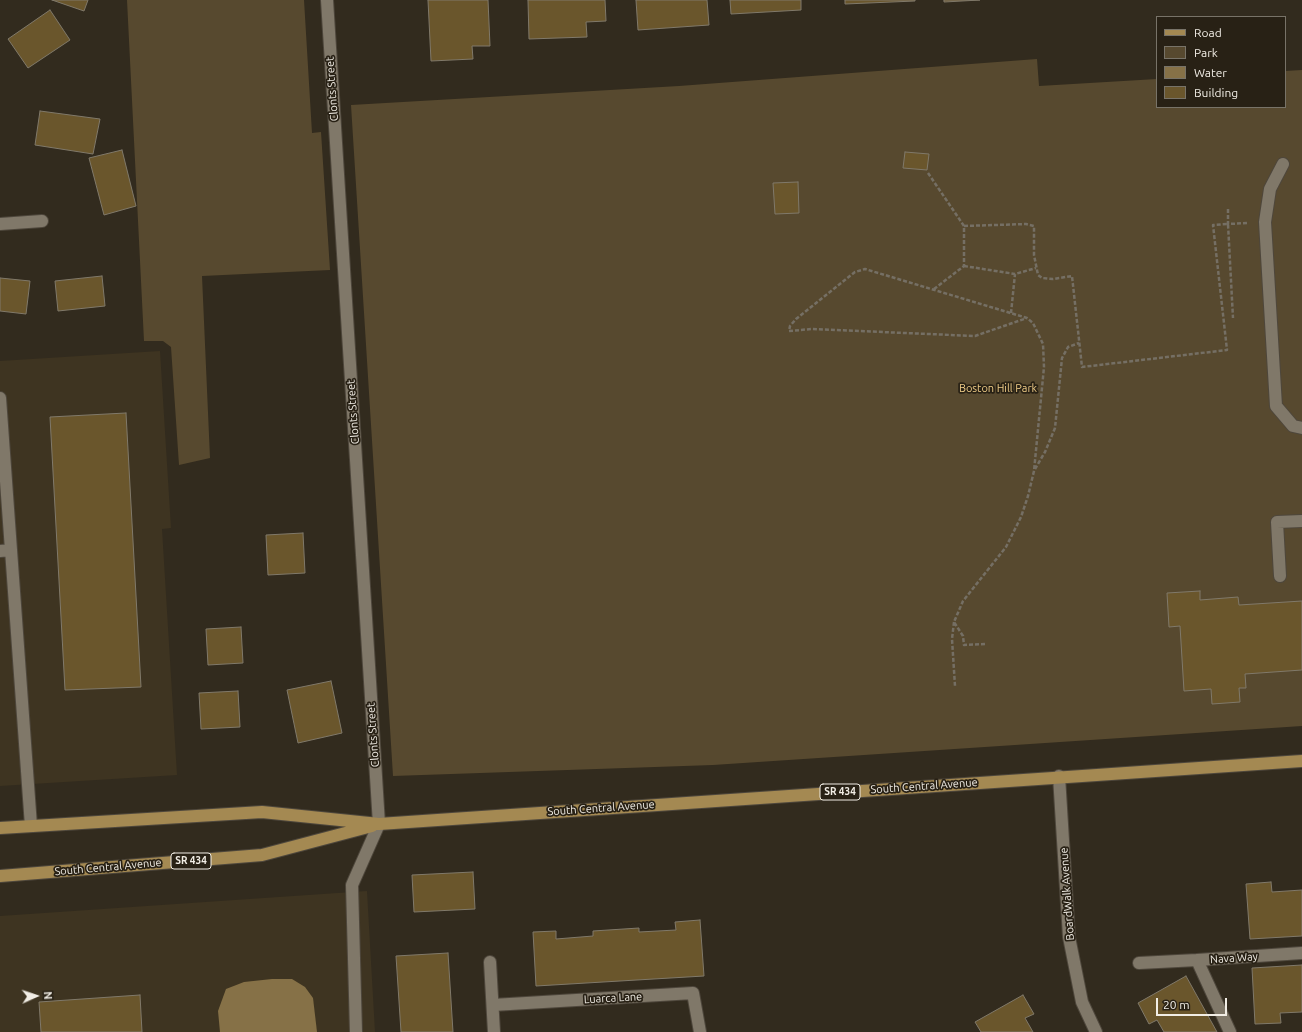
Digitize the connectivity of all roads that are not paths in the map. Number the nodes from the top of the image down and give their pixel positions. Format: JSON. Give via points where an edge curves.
{"nodes":[{"id":1,"x":326,"y":0,"type":"edge"},
{"id":2,"x":1282,"y":164,"type":"dead end"},
{"id":3,"x":42,"y":221,"type":"dead end"},
{"id":4,"x":0,"y":224,"type":"edge"},
{"id":5,"x":0,"y":398,"type":"edge"},
{"id":6,"x":1302,"y":428,"type":"edge"},
{"id":7,"x":1302,"y":521,"type":"edge"},
{"id":8,"x":6,"y":550,"type":"edge"},
{"id":9,"x":1280,"y":576,"type":"dead end"},
{"id":10,"x":1302,"y":761,"type":"edge"},
{"id":11,"x":1059,"y":776,"type":"junction"},
{"id":12,"x":379,"y":824,"type":"junction"},
{"id":13,"x":31,"y":826,"type":"junction"},
{"id":14,"x":0,"y":828,"type":"edge"},
{"id":15,"x":0,"y":876,"type":"edge"},
{"id":16,"x":1302,"y":953,"type":"edge"},
{"id":17,"x":1197,"y":960,"type":"junction"},
{"id":18,"x":490,"y":962,"type":"dead end"},
{"id":19,"x":1139,"y":963,"type":"dead end"},
{"id":20,"x":493,"y":1005,"type":"junction"},
{"id":21,"x":356,"y":1032,"type":"edge"},
{"id":22,"x":494,"y":1032,"type":"edge"},
{"id":23,"x":700,"y":1032,"type":"edge"},
{"id":24,"x":1096,"y":1032,"type":"edge"},
{"id":25,"x":1230,"y":1032,"type":"edge"}],
"edges":[{"from":1,"to":12,"type":"street","name":"Clonts Street"},
{"from":2,"to":6,"type":"street","via":[[1270,189],[1265,222],[1276,406],[1293,426]]},
{"from":3,"to":4,"type":"street"},
{"from":5,"to":8,"type":"street"},
{"from":7,"to":9,"type":"street","via":[[1277,522]]},
{"from":8,"to":13,"type":"street"},
{"from":10,"to":11,"type":"main road","name":"South Central Avenue","number":"SR 434"},
{"from":11,"to":12,"type":"main road","name":"South Central Avenue","number":"SR 434"},
{"from":11,"to":24,"type":"street","name":"BoardWalk Avenue","via":[[1069,937],[1082,1002]]},
{"from":12,"to":13,"type":"main road","name":"South Central Avenue","number":"SR 434","via":[[262,812]]},
{"from":12,"to":15,"type":"main road","name":"South Central Avenue","number":"SR 434","via":[[262,855]]},
{"from":12,"to":21,"type":"street","via":[[352,885]]},
{"from":13,"to":14,"type":"main road","name":"South Central Avenue","number":"SR 434"},
{"from":16,"to":17,"type":"street","name":"Nava Way"},
{"from":17,"to":19,"type":"street"},
{"from":17,"to":25,"type":"street","name":"Nava Way"},
{"from":18,"to":20,"type":"street"},
{"from":20,"to":22,"type":"street"},
{"from":20,"to":23,"type":"street","name":"Luarca Lane","via":[[693,993]]}]}
